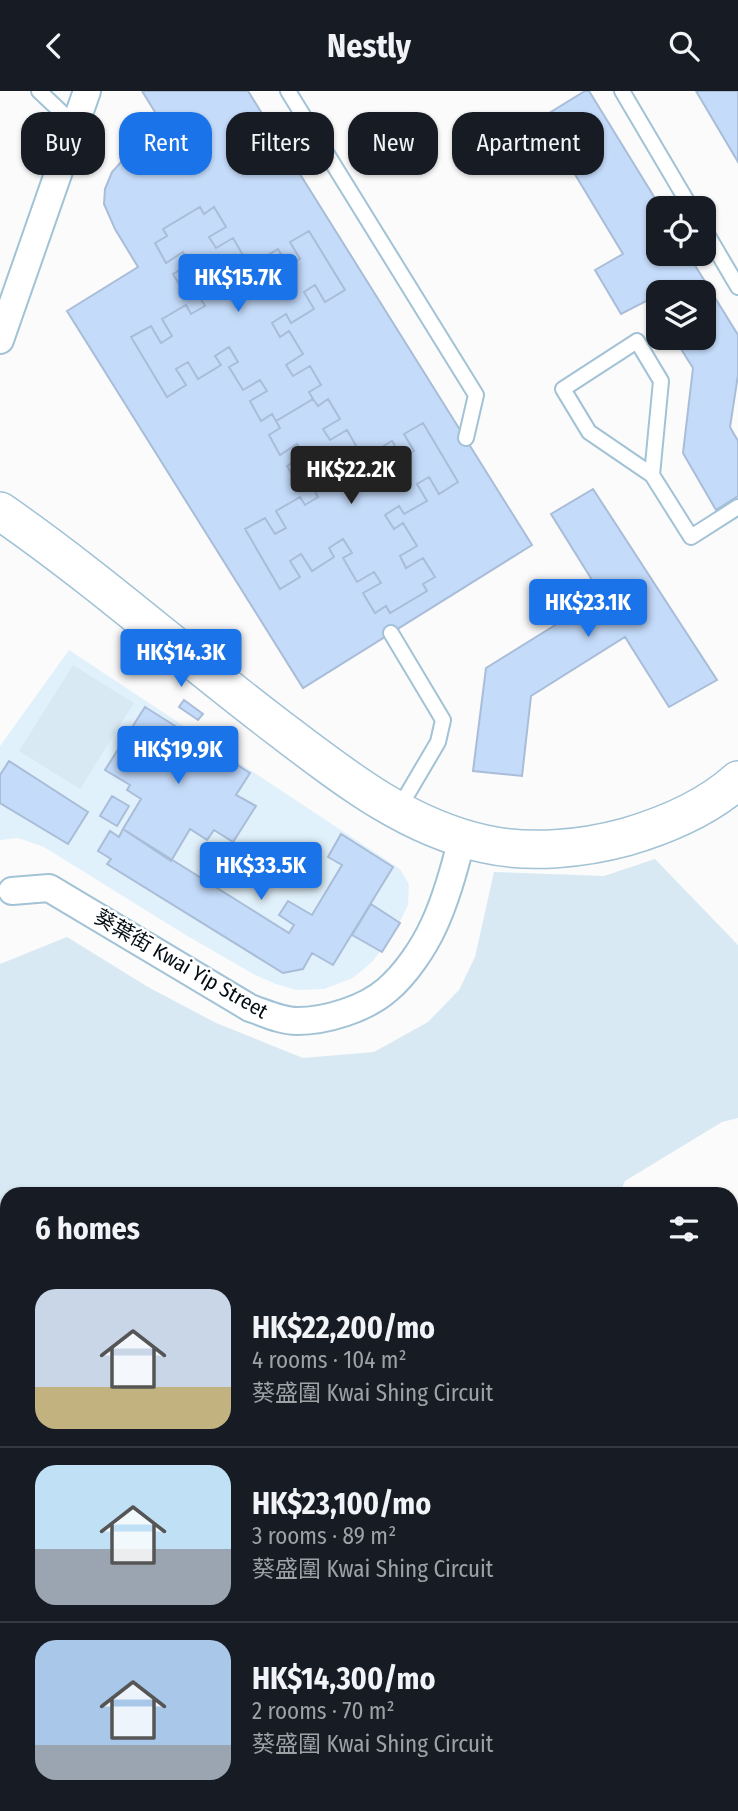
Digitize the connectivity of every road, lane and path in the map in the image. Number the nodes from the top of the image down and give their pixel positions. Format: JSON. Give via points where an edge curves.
{"nodes":[{"id":1,"x":86,"y":91,"type":"edge"},
{"id":2,"x":288,"y":91,"type":"edge"},
{"id":3,"x":622,"y":91,"type":"edge"},
{"id":4,"x":44,"y":93,"type":"edge"},
{"id":5,"x":62,"y":112,"type":"edge"},
{"id":6,"x":80,"y":112,"type":"edge"},
{"id":7,"x":59,"y":175,"type":"edge"},
{"id":8,"x":684,"y":196,"type":"edge"},
{"id":9,"x":716,"y":249,"type":"edge"},
{"id":10,"x":738,"y":287,"type":"edge"},
{"id":11,"x":0,"y":340,"type":"edge"},
{"id":12,"x":466,"y":438,"type":"dead end"},
{"id":13,"x":652,"y":475,"type":"junction"},
{"id":14,"x":738,"y":507,"type":"edge"},
{"id":15,"x":0,"y":511,"type":"edge"},
{"id":16,"x":391,"y":633,"type":"dead end"},
{"id":17,"x":738,"y":780,"type":"edge"},
{"id":18,"x":397,"y":811,"type":"junction"},
{"id":19,"x":462,"y":838,"type":"junction"},
{"id":20,"x":12,"y":891,"type":"dead end"}],
"edges":[{"from":1,"to":6,"type":"street"},
{"from":2,"to":12,"type":"lane","via":[[475,395]]},
{"from":3,"to":8,"type":"lane"},
{"from":4,"to":5,"type":"lane"},
{"from":7,"to":11,"type":"street"},
{"from":9,"to":10,"type":"lane"},
{"from":13,"to":13,"type":"lane","via":[[661,381],[637,341],[563,389],[589,432]]},
{"from":13,"to":14,"type":"lane","via":[[691,537]]},
{"from":15,"to":18,"type":"street","via":[[79,568],[275,725]]},
{"from":16,"to":18,"type":"lane","via":[[443,720],[426,765]]},
{"from":17,"to":19,"type":"street","via":[[702,807],[616,839],[523,849]]},
{"from":18,"to":19,"type":"street"},
{"from":19,"to":20,"type":"street","name":"葵葉街 Kwai Yip Street","via":[[434,927],[387,990],[362,1006],[296,1021],[250,1008],[49,888]]}]}
